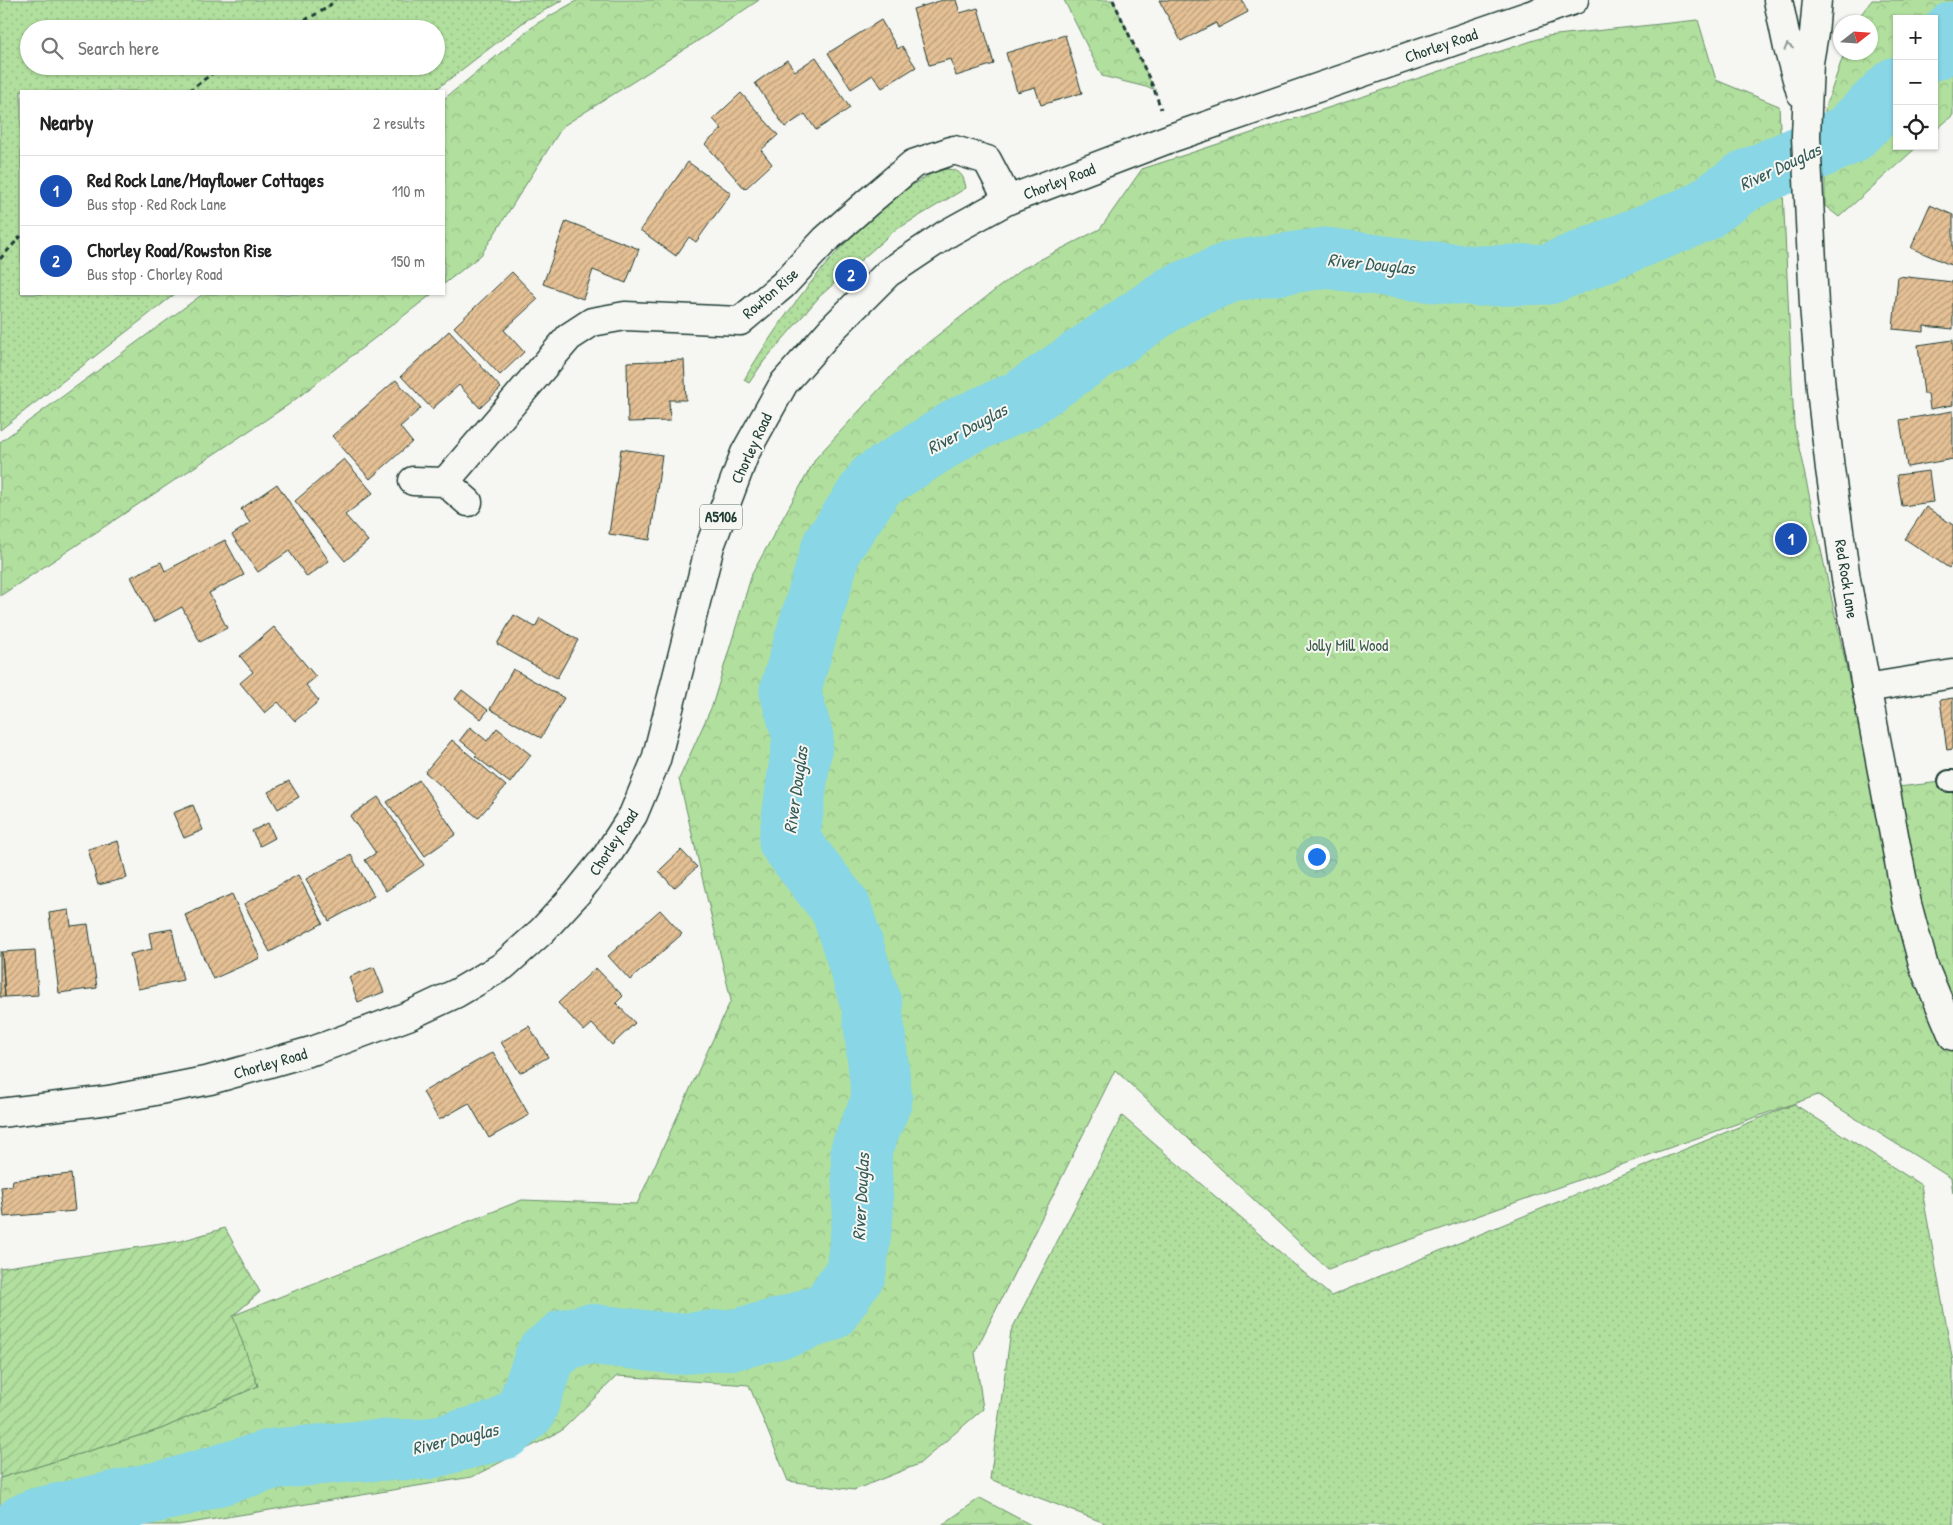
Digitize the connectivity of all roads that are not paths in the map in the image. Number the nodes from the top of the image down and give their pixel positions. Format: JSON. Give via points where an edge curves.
{"nodes":[{"id":1,"x":1574,"y":0,"type":"edge"},
{"id":2,"x":1778,"y":0,"type":"edge"},
{"id":3,"x":1817,"y":0,"type":"edge"},
{"id":4,"x":1806,"y":123,"type":"junction"},
{"id":5,"x":1008,"y":200,"type":"junction"},
{"id":6,"x":413,"y":481,"type":"dead end"},
{"id":7,"x":445,"y":482,"type":"junction"},
{"id":8,"x":468,"y":502,"type":"dead end"},
{"id":9,"x":1953,"y":674,"type":"edge"},
{"id":10,"x":1866,"y":688,"type":"junction"},
{"id":11,"x":1953,"y":1036,"type":"edge"},
{"id":12,"x":0,"y":1113,"type":"edge"}],
"edges":[{"from":1,"to":5,"type":"main road","name":"Chorley Road","number":"A5106","via":[[1171,138]]},
{"from":4,"to":2,"type":"main road","name":"Red Rock Lane","one_way":true},
{"from":3,"to":4,"type":"main road","name":"Red Rock Lane"},
{"from":4,"to":10,"type":"main road","name":"Red Rock Lane","via":[[1821,389],[1846,579]]},
{"from":5,"to":7,"type":"main road","name":"Rowton Rise","via":[[987,160],[954,150],[913,164],[825,240],[783,285],[740,321],[625,316],[592,322],[569,337]]},
{"from":5,"to":12,"type":"main road","name":"Chorley Road","number":"A5106","via":[[948,233],[888,273],[784,383],[745,453],[710,546],[656,760],[633,815],[578,893],[503,966],[408,1016],[306,1052],[210,1080],[109,1100]]},
{"from":6,"to":7,"type":"main road"},
{"from":7,"to":8,"type":"main road"},
{"from":9,"to":10,"type":"main road"},
{"from":10,"to":11,"type":"main road","name":"Red Rock Lane","via":[[1910,913],[1924,966]]}]}
